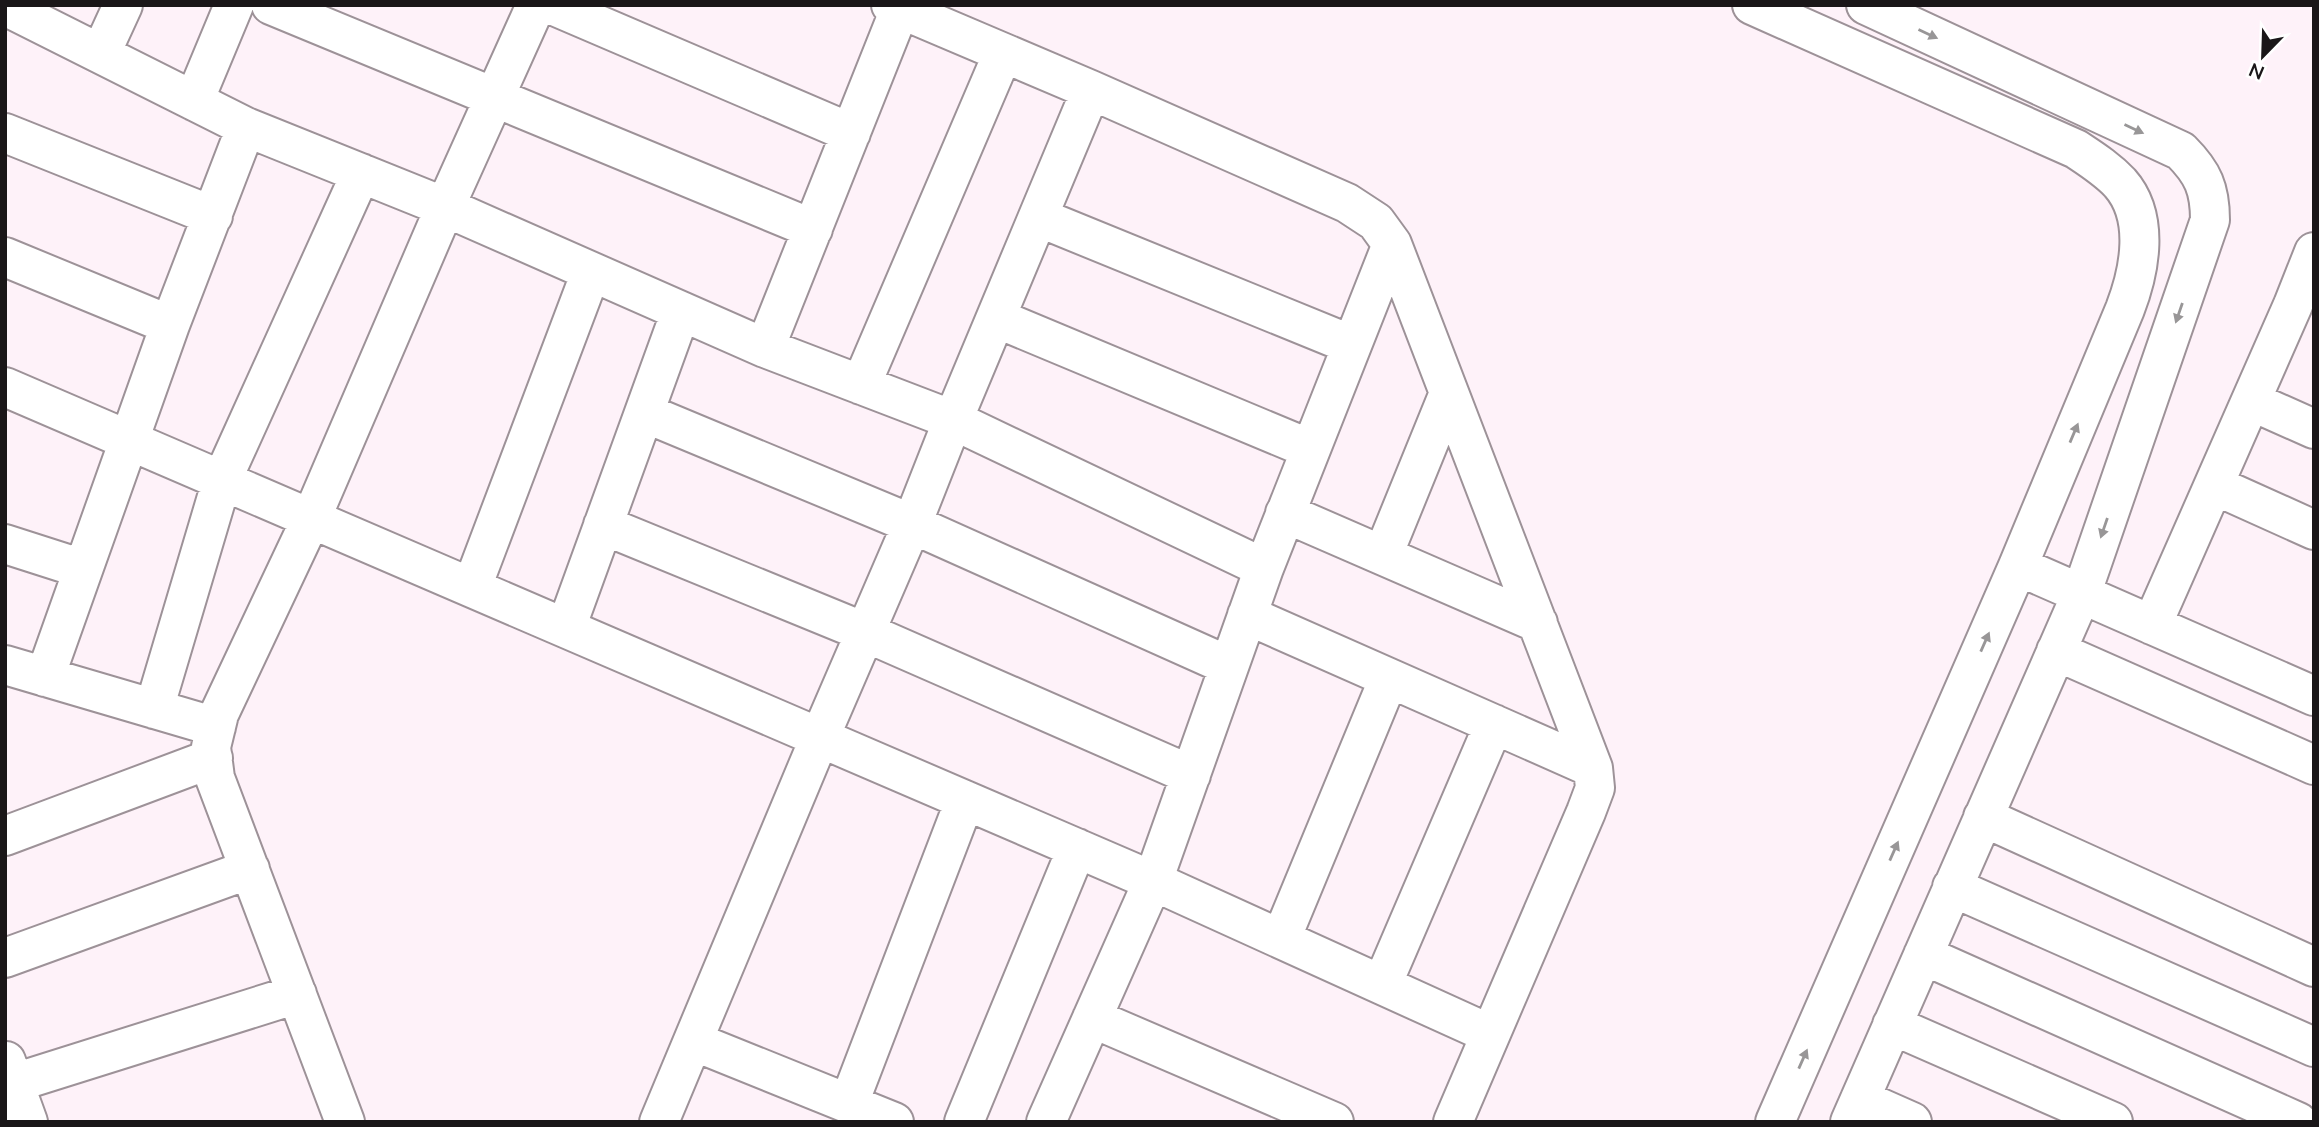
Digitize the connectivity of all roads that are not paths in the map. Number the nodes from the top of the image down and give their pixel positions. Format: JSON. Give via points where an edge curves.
{"nodes":[{"id":1,"x":123,"y":5,"type":"edge"},
{"id":2,"x":234,"y":5,"type":"edge"},
{"id":3,"x":271,"y":5,"type":"edge"},
{"id":4,"x":536,"y":5,"type":"edge"},
{"id":5,"x":552,"y":5,"type":"edge"},
{"id":6,"x":1752,"y":5,"type":"edge"},
{"id":7,"x":1866,"y":5,"type":"edge"},
{"id":8,"x":5,"y":6,"type":"edge"},
{"id":9,"x":896,"y":7,"type":"edge"},
{"id":10,"x":101,"y":52,"type":"junction"},
{"id":11,"x":1003,"y":53,"type":"junction"},
{"id":12,"x":1091,"y":90,"type":"junction"},
{"id":13,"x":495,"y":99,"type":"junction"},
{"id":14,"x":194,"y":101,"type":"junction"},
{"id":15,"x":246,"y":127,"type":"junction"},
{"id":16,"x":5,"y":133,"type":"edge"},
{"id":17,"x":851,"y":133,"type":"junction"},
{"id":18,"x":361,"y":173,"type":"junction"},
{"id":19,"x":445,"y":207,"type":"junction"},
{"id":20,"x":213,"y":216,"type":"junction"},
{"id":21,"x":1038,"y":217,"type":"junction"},
{"id":22,"x":813,"y":229,"type":"junction"},
{"id":23,"x":1392,"y":244,"type":"junction"},
{"id":24,"x":2314,"y":252,"type":"edge"},
{"id":25,"x":5,"y":257,"type":"edge"},
{"id":26,"x":591,"y":271,"type":"junction"},
{"id":27,"x":2304,"y":310,"type":"edge"},
{"id":28,"x":681,"y":311,"type":"junction"},
{"id":29,"x":996,"y":318,"type":"junction"},
{"id":30,"x":170,"y":325,"type":"junction"},
{"id":31,"x":1352,"y":345,"type":"junction"},
{"id":32,"x":765,"y":348,"type":"junction"},
{"id":33,"x":861,"y":385,"type":"junction"},
{"id":34,"x":5,"y":387,"type":"edge"},
{"id":35,"x":1449,"y":393,"type":"junction"},
{"id":36,"x":2251,"y":401,"type":"junction"},
{"id":37,"x":645,"y":413,"type":"junction"},
{"id":38,"x":953,"y":420,"type":"junction"},
{"id":39,"x":2314,"y":429,"type":"edge"},
{"id":40,"x":129,"y":440,"type":"junction"},
{"id":41,"x":1310,"y":449,"type":"junction"},
{"id":42,"x":222,"y":480,"type":"junction"},
{"id":43,"x":2214,"y":485,"type":"junction"},
{"id":44,"x":1285,"y":513,"type":"junction"},
{"id":45,"x":311,"y":519,"type":"junction"},
{"id":46,"x":912,"y":524,"type":"junction"},
{"id":47,"x":603,"y":525,"type":"junction"},
{"id":48,"x":2314,"y":530,"type":"edge"},
{"id":49,"x":5,"y":544,"type":"edge"},
{"id":50,"x":1382,"y":555,"type":"junction"},
{"id":51,"x":2018,"y":566,"type":"junction"},
{"id":52,"x":1264,"y":568,"type":"junction"},
{"id":53,"x":83,"y":569,"type":"junction"},
{"id":54,"x":472,"y":587,"type":"junction"},
{"id":55,"x":2081,"y":595,"type":"junction"},
{"id":56,"x":1247,"y":615,"type":"junction"},
{"id":57,"x":1538,"y":623,"type":"junction"},
{"id":58,"x":2152,"y":625,"type":"junction"},
{"id":59,"x":566,"y":628,"type":"junction"},
{"id":60,"x":867,"y":633,"type":"junction"},
{"id":61,"x":2056,"y":651,"type":"junction"},
{"id":62,"x":5,"y":665,"type":"edge"},
{"id":63,"x":1229,"y":666,"type":"junction"},
{"id":64,"x":45,"y":677,"type":"junction"},
{"id":65,"x":1389,"y":678,"type":"junction"},
{"id":66,"x":2314,"y":696,"type":"edge"},
{"id":67,"x":153,"y":709,"type":"junction"},
{"id":68,"x":1494,"y":724,"type":"junction"},
{"id":69,"x":820,"y":737,"type":"junction"},
{"id":70,"x":214,"y":743,"type":"junction"},
{"id":71,"x":2314,"y":765,"type":"edge"},
{"id":72,"x":1594,"y":768,"type":"junction"},
{"id":73,"x":1191,"y":775,"type":"junction"},
{"id":74,"x":965,"y":800,"type":"junction"},
{"id":75,"x":1983,"y":817,"type":"junction"},
{"id":76,"x":5,"y":836,"type":"edge"},
{"id":77,"x":1077,"y":848,"type":"junction"},
{"id":78,"x":250,"y":869,"type":"junction"},
{"id":79,"x":1153,"y":881,"type":"junction"},
{"id":80,"x":1952,"y":887,"type":"junction"},
{"id":81,"x":1280,"y":939,"type":"junction"},
{"id":82,"x":1923,"y":955,"type":"junction"},
{"id":83,"x":5,"y":958,"type":"edge"},
{"id":84,"x":2314,"y":967,"type":"edge"},
{"id":85,"x":1382,"y":985,"type":"junction"},
{"id":86,"x":297,"y":994,"type":"junction"},
{"id":87,"x":1092,"y":1018,"type":"junction"},
{"id":88,"x":1892,"y":1025,"type":"junction"},
{"id":89,"x":1490,"y":1034,"type":"junction"},
{"id":90,"x":693,"y":1041,"type":"junction"},
{"id":91,"x":2314,"y":1047,"type":"edge"},
{"id":92,"x":10,"y":1071,"type":"edge"},
{"id":93,"x":849,"y":1103,"type":"junction"},
{"id":94,"x":1855,"y":1110,"type":"edge"},
{"id":95,"x":1054,"y":1119,"type":"edge"},
{"id":96,"x":29,"y":1122,"type":"edge"},
{"id":97,"x":345,"y":1122,"type":"edge"},
{"id":98,"x":659,"y":1122,"type":"edge"},
{"id":99,"x":894,"y":1122,"type":"edge"},
{"id":100,"x":964,"y":1122,"type":"edge"},
{"id":101,"x":1334,"y":1122,"type":"edge"},
{"id":102,"x":1453,"y":1122,"type":"edge"},
{"id":103,"x":1775,"y":1122,"type":"edge"},
{"id":104,"x":1912,"y":1122,"type":"edge"},
{"id":105,"x":2113,"y":1122,"type":"edge"},
{"id":106,"x":2298,"y":1122,"type":"edge"}],
"edges":[{"from":1,"to":10,"type":"street"},
{"from":2,"to":14,"type":"street"},
{"from":3,"to":13,"type":"street"},
{"from":4,"to":13,"type":"street"},
{"from":5,"to":17,"type":"street"},
{"from":51,"to":6,"type":"street","one_way":true,"via":[[2132,292],[2138,231],[2129,196],[2109,172],[2076,149]]},
{"from":7,"to":55,"type":"street","one_way":true,"via":[[2181,151],[2206,183],[2210,220],[2206,237]]},
{"from":8,"to":10,"type":"street"},
{"from":9,"to":11,"type":"street"},
{"from":9,"to":17,"type":"street"},
{"from":10,"to":14,"type":"street"},
{"from":11,"to":12,"type":"street"},
{"from":11,"to":33,"type":"street"},
{"from":12,"to":21,"type":"street"},
{"from":12,"to":23,"type":"street","via":[[1347,203],[1376,222]]},
{"from":13,"to":19,"type":"street"},
{"from":13,"to":22,"type":"street"},
{"from":14,"to":15,"type":"street"},
{"from":15,"to":18,"type":"street"},
{"from":15,"to":20,"type":"street"},
{"from":16,"to":20,"type":"street"},
{"from":17,"to":22,"type":"street"},
{"from":18,"to":19,"type":"street"},
{"from":18,"to":42,"type":"street"},
{"from":19,"to":26,"type":"street"},
{"from":19,"to":45,"type":"street"},
{"from":20,"to":30,"type":"street"},
{"from":21,"to":29,"type":"street"},
{"from":21,"to":31,"type":"street"},
{"from":22,"to":32,"type":"street"},
{"from":23,"to":31,"type":"street"},
{"from":23,"to":35,"type":"street"},
{"from":24,"to":27,"type":"street"},
{"from":25,"to":30,"type":"street"},
{"from":26,"to":28,"type":"street"},
{"from":26,"to":54,"type":"street"},
{"from":27,"to":36,"type":"street"},
{"from":28,"to":32,"type":"street"},
{"from":28,"to":37,"type":"street"},
{"from":29,"to":38,"type":"street"},
{"from":29,"to":41,"type":"street"},
{"from":30,"to":40,"type":"street"},
{"from":31,"to":41,"type":"street"},
{"from":32,"to":33,"type":"street"},
{"from":33,"to":38,"type":"street"},
{"from":34,"to":40,"type":"street"},
{"from":35,"to":50,"type":"street"},
{"from":35,"to":57,"type":"street"},
{"from":36,"to":39,"type":"street"},
{"from":36,"to":43,"type":"street"},
{"from":37,"to":46,"type":"street"},
{"from":37,"to":47,"type":"street"},
{"from":38,"to":46,"type":"street"},
{"from":38,"to":52,"type":"street"},
{"from":40,"to":42,"type":"street"},
{"from":40,"to":53,"type":"street"},
{"from":41,"to":44,"type":"street"},
{"from":42,"to":45,"type":"street"},
{"from":42,"to":67,"type":"street"},
{"from":43,"to":48,"type":"street"},
{"from":43,"to":58,"type":"street"},
{"from":44,"to":50,"type":"street"},
{"from":44,"to":52,"type":"street"},
{"from":45,"to":54,"type":"street"},
{"from":45,"to":70,"type":"street","via":[[219,714]]},
{"from":46,"to":60,"type":"street"},
{"from":46,"to":63,"type":"street"},
{"from":47,"to":59,"type":"street"},
{"from":47,"to":60,"type":"street"},
{"from":49,"to":53,"type":"street"},
{"from":50,"to":57,"type":"street"},
{"from":51,"to":55,"type":"street"},
{"from":103,"to":51,"type":"street","one_way":true},
{"from":52,"to":56,"type":"street"},
{"from":53,"to":64,"type":"street"},
{"from":54,"to":59,"type":"street"},
{"from":55,"to":58,"type":"street"},
{"from":55,"to":61,"type":"street"},
{"from":56,"to":63,"type":"street"},
{"from":56,"to":65,"type":"street"},
{"from":57,"to":72,"type":"street"},
{"from":58,"to":66,"type":"street"},
{"from":59,"to":69,"type":"street"},
{"from":60,"to":69,"type":"street"},
{"from":60,"to":73,"type":"street"},
{"from":61,"to":71,"type":"street"},
{"from":61,"to":75,"type":"street"},
{"from":62,"to":64,"type":"street"},
{"from":63,"to":73,"type":"street"},
{"from":64,"to":67,"type":"street"},
{"from":65,"to":68,"type":"street"},
{"from":65,"to":81,"type":"street"},
{"from":67,"to":70,"type":"street"},
{"from":68,"to":72,"type":"street"},
{"from":68,"to":85,"type":"street"},
{"from":69,"to":74,"type":"street"},
{"from":69,"to":90,"type":"street"},
{"from":70,"to":76,"type":"street"},
{"from":70,"to":78,"type":"street","via":[[215,778]]},
{"from":72,"to":89,"type":"street","via":[[1595,789]]},
{"from":73,"to":79,"type":"street"},
{"from":74,"to":77,"type":"street"},
{"from":74,"to":93,"type":"street"},
{"from":75,"to":80,"type":"street"},
{"from":75,"to":84,"type":"street"},
{"from":77,"to":79,"type":"street"},
{"from":77,"to":100,"type":"street"},
{"from":78,"to":83,"type":"street"},
{"from":78,"to":86,"type":"street"},
{"from":79,"to":81,"type":"street"},
{"from":79,"to":87,"type":"street"},
{"from":80,"to":82,"type":"street"},
{"from":80,"to":91,"type":"street"},
{"from":81,"to":85,"type":"street"},
{"from":82,"to":88,"type":"street"},
{"from":82,"to":106,"type":"street"},
{"from":85,"to":89,"type":"street"},
{"from":86,"to":92,"type":"street"},
{"from":86,"to":97,"type":"street"},
{"from":87,"to":95,"type":"street"},
{"from":87,"to":101,"type":"street"},
{"from":88,"to":94,"type":"street"},
{"from":88,"to":105,"type":"street"},
{"from":89,"to":102,"type":"street"},
{"from":90,"to":93,"type":"street"},
{"from":90,"to":98,"type":"street"},
{"from":92,"to":96,"type":"street"},
{"from":93,"to":99,"type":"street"},
{"from":94,"to":104,"type":"street"}]}
